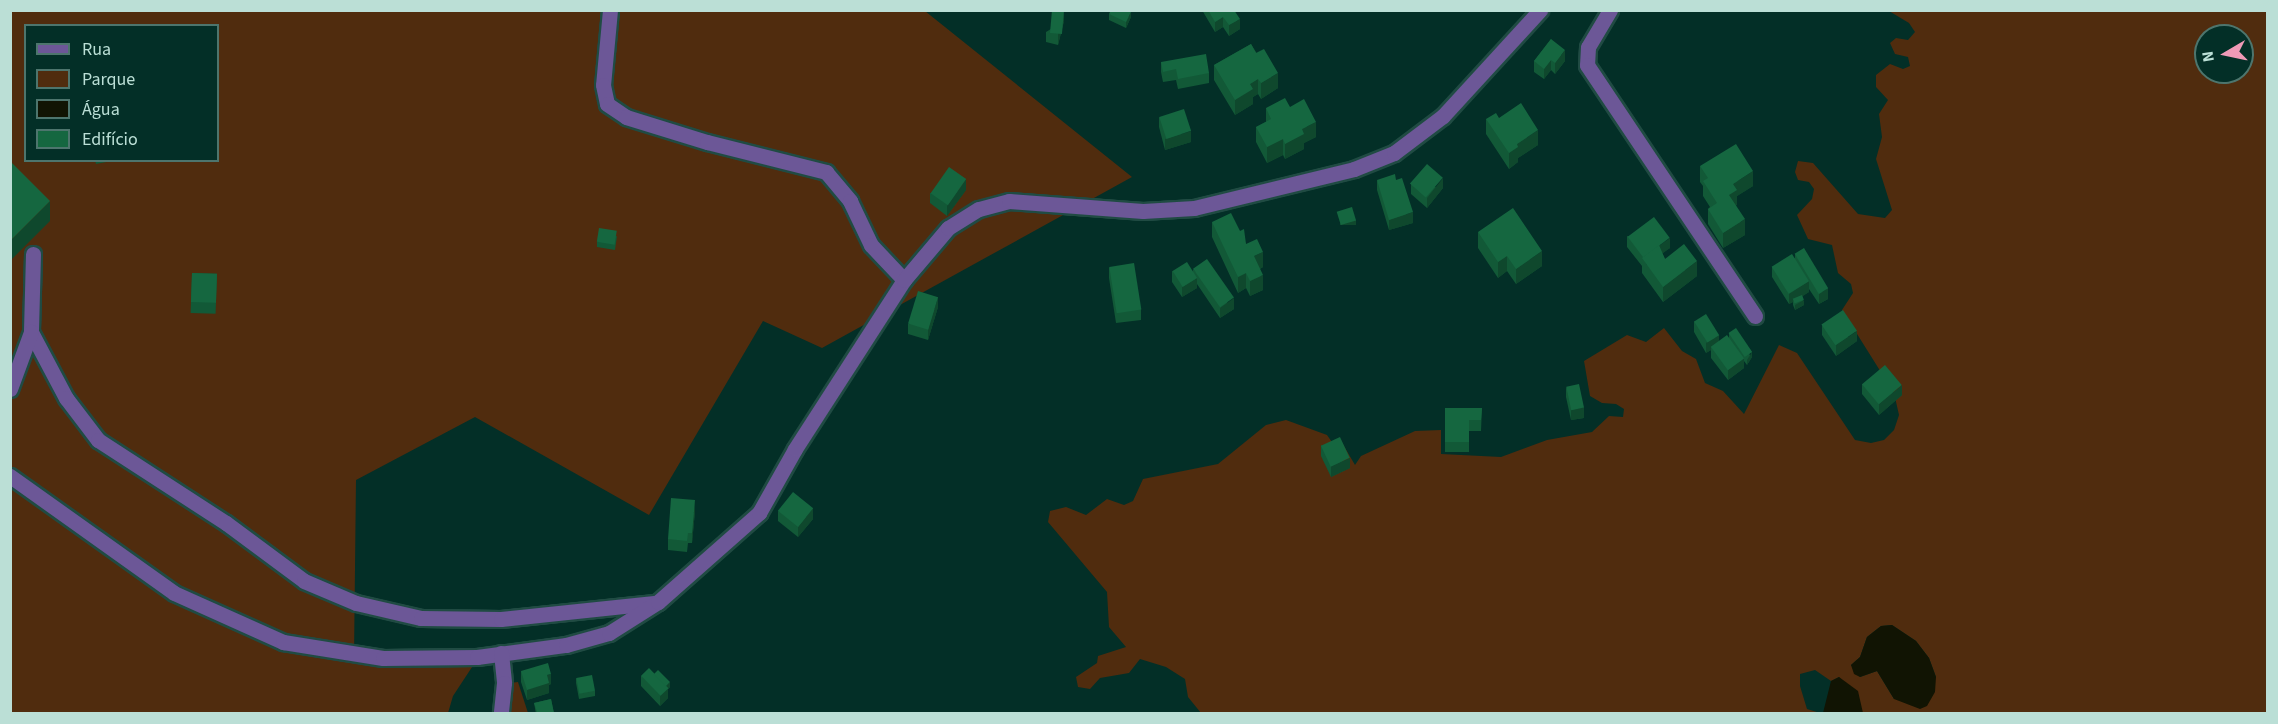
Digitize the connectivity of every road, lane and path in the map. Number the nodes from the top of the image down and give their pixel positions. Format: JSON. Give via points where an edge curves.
{"nodes":[{"id":1,"x":610,"y":10,"type":"edge"},
{"id":2,"x":1540,"y":10,"type":"edge"},
{"id":3,"x":1610,"y":10,"type":"edge"},
{"id":4,"x":33,"y":254,"type":"dead end"},
{"id":5,"x":904,"y":280,"type":"junction"},
{"id":6,"x":1755,"y":316,"type":"dead end"},
{"id":7,"x":31,"y":332,"type":"junction"},
{"id":8,"x":10,"y":389,"type":"edge"},
{"id":9,"x":10,"y":476,"type":"edge"},
{"id":10,"x":658,"y":602,"type":"junction"},
{"id":11,"x":501,"y":653,"type":"junction"},
{"id":12,"x":501,"y":714,"type":"edge"}],
"edges":[{"from":1,"to":5,"type":"street","via":[[603,85],[608,104],[626,117],[706,142],[826,172],[850,201],[871,245]]},
{"from":2,"to":5,"type":"street","via":[[1443,116],[1394,153],[1319,180],[1194,208],[1143,211],[1026,201],[992,205],[948,228]]},
{"from":3,"to":6,"type":"street","via":[[1588,47],[1587,65]]},
{"from":4,"to":7,"type":"street"},
{"from":5,"to":10,"type":"street","via":[[795,449],[759,513]]},
{"from":7,"to":8,"type":"street"},
{"from":7,"to":10,"type":"street","via":[[66,398],[98,440],[226,523],[304,581],[356,603],[445,620],[511,618]]},
{"from":9,"to":11,"type":"street","via":[[174,593],[235,624],[283,642],[383,658]]},
{"from":10,"to":11,"type":"street","via":[[609,633],[566,645]]},
{"from":11,"to":12,"type":"street"}]}
